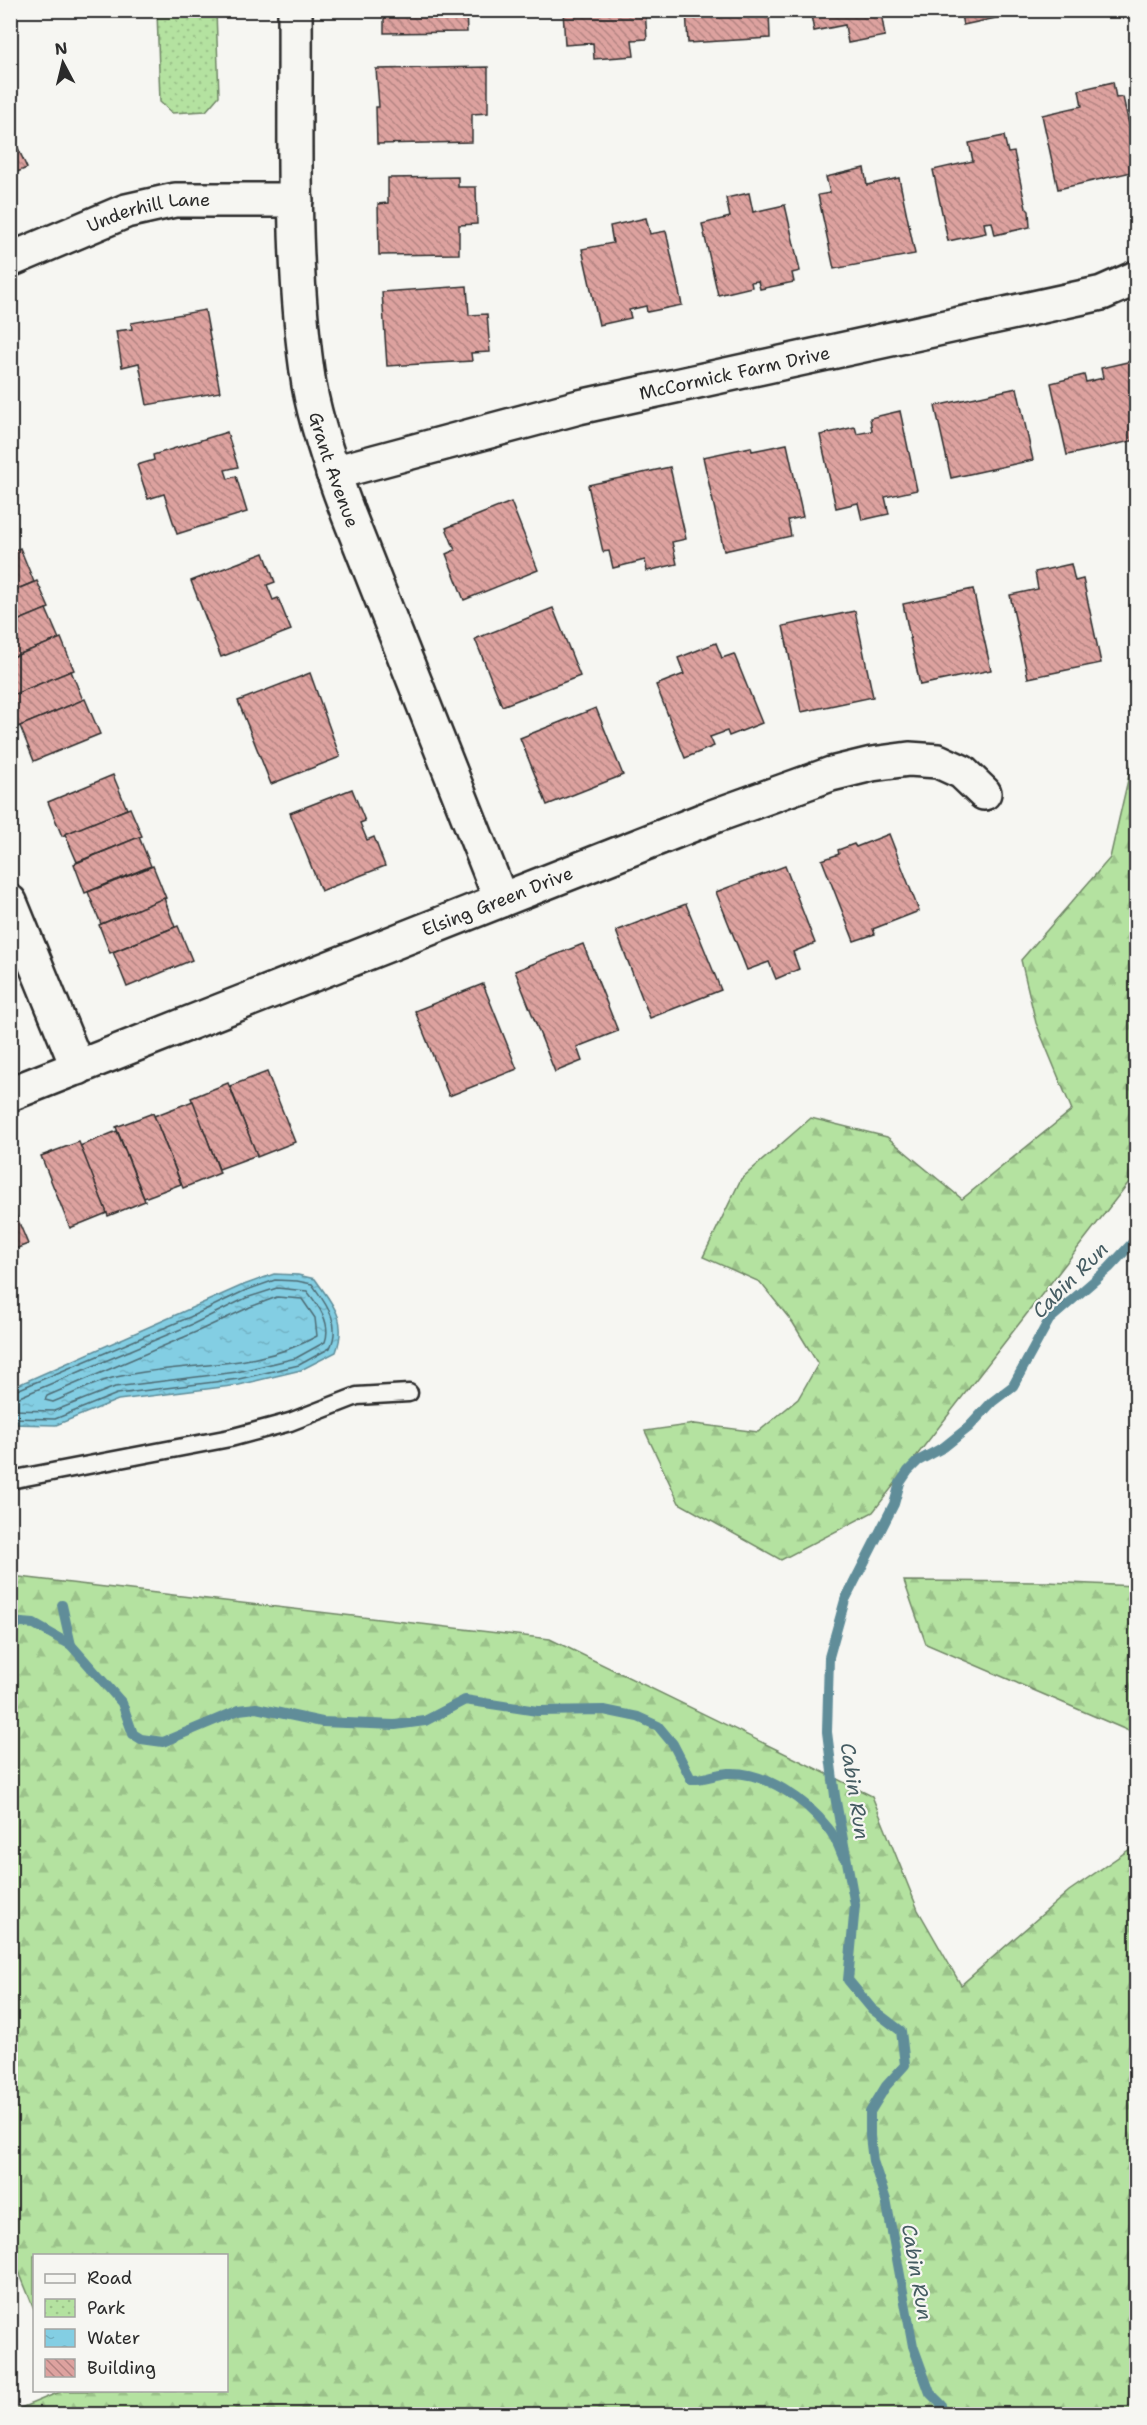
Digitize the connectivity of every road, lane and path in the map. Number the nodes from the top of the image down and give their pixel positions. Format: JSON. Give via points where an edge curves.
{"nodes":[{"id":1,"x":295,"y":10,"type":"edge"},
{"id":2,"x":296,"y":200,"type":"junction"},
{"id":3,"x":10,"y":260,"type":"edge"},
{"id":4,"x":1137,"y":278,"type":"edge"},
{"id":5,"x":333,"y":473,"type":"junction"},
{"id":6,"x":984,"y":793,"type":"dead end"},
{"id":7,"x":501,"y":900,"type":"junction"},
{"id":8,"x":10,"y":902,"type":"edge"},
{"id":9,"x":78,"y":1068,"type":"junction"},
{"id":10,"x":10,"y":1094,"type":"edge"},
{"id":11,"x":409,"y":1393,"type":"dead end"},
{"id":12,"x":10,"y":1480,"type":"edge"}],
"edges":[{"from":1,"to":2,"type":"street","name":"Grant Avenue"},
{"from":2,"to":3,"type":"street","name":"Underhill Lane","via":[[176,200],[146,206]]},
{"from":2,"to":5,"type":"street","name":"Grant Avenue","via":[[299,289],[310,386]]},
{"from":4,"to":5,"type":"street","name":"McCormick Farm Drive","via":[[1102,293],[579,407]]},
{"from":5,"to":7,"type":"street","name":"Grant Avenue"},
{"from":6,"to":7,"type":"street","name":"Elsing Green Drive","via":[[962,772],[938,760],[872,764],[831,774],[709,818]]},
{"from":7,"to":9,"type":"street","name":"Elsing Green Drive"},
{"from":8,"to":9,"type":"street"},
{"from":9,"to":10,"type":"street","name":"Elsing Green Drive"},
{"from":11,"to":12,"type":"lane","via":[[357,1396],[290,1422],[240,1435]]}]}
